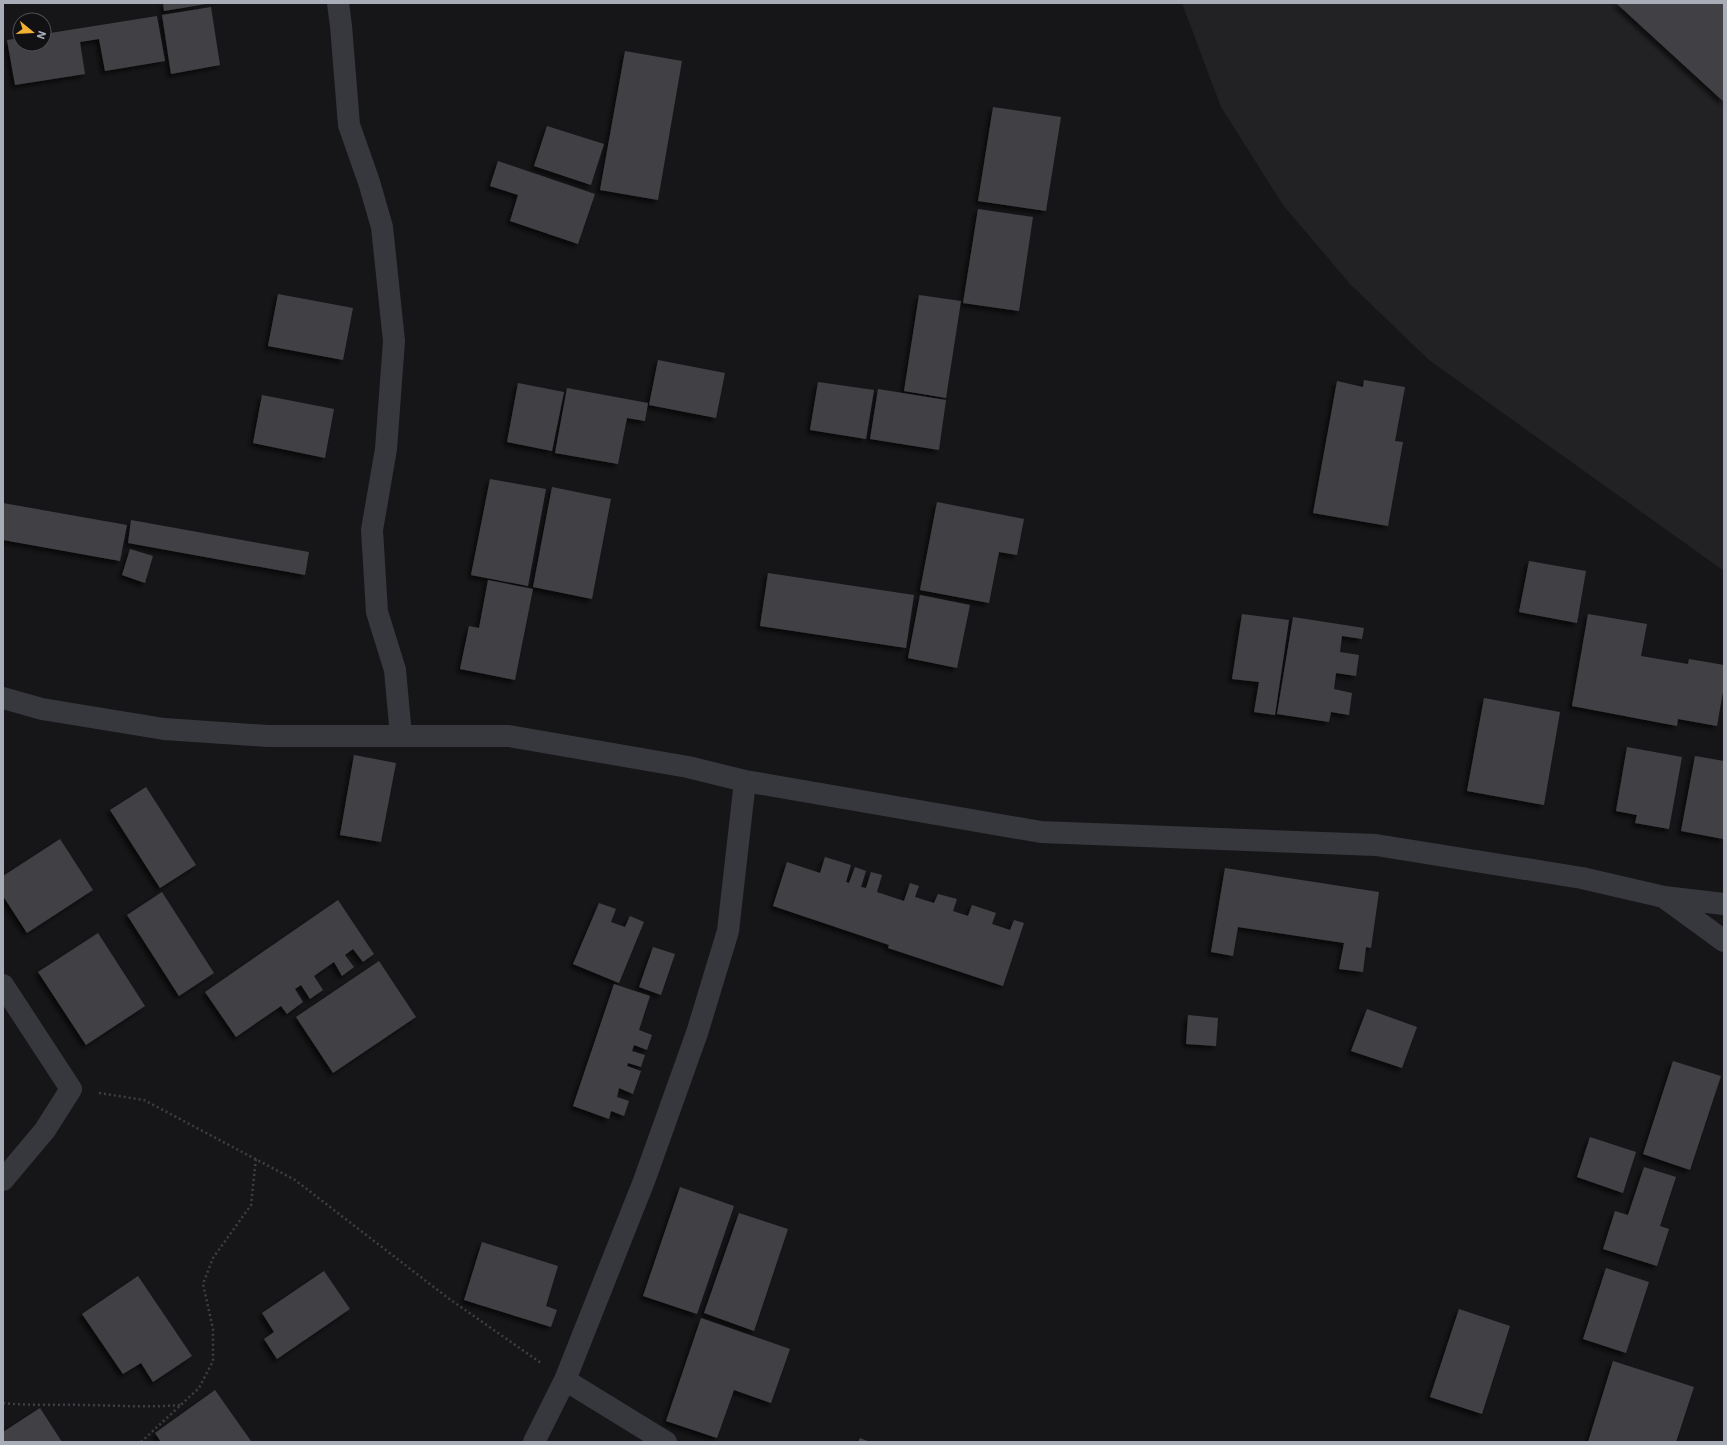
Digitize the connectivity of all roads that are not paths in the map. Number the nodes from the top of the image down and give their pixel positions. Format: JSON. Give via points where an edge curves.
{"nodes":[{"id":1,"x":338,"y":3,"type":"edge"},
{"id":2,"x":3,"y":698,"type":"edge"},
{"id":3,"x":401,"y":736,"type":"junction"},
{"id":4,"x":745,"y":781,"type":"junction"},
{"id":5,"x":1664,"y":897,"type":"junction"},
{"id":6,"x":1724,"y":904,"type":"edge"},
{"id":7,"x":1724,"y":941,"type":"edge"},
{"id":8,"x":3,"y":985,"type":"edge"},
{"id":9,"x":3,"y":1180,"type":"edge"},
{"id":10,"x":565,"y":1380,"type":"junction"},
{"id":11,"x":534,"y":1442,"type":"edge"},
{"id":12,"x":666,"y":1442,"type":"edge"}],
"edges":[{"from":1,"to":3,"type":"street","via":[[349,125],[382,227],[394,341],[386,448],[372,530],[377,612],[395,670]]},
{"from":2,"to":3,"type":"street","via":[[42,709],[164,729],[268,736]]},
{"from":3,"to":4,"type":"street","via":[[509,736],[688,766]]},
{"from":4,"to":5,"type":"street","via":[[1041,832],[1376,845],[1582,878]]},
{"from":4,"to":10,"type":"street","via":[[728,931],[697,1033],[647,1174]]},
{"from":5,"to":6,"type":"street"},
{"from":5,"to":7,"type":"street"},
{"from":8,"to":9,"type":"street","via":[[71,1089],[45,1130]]},
{"from":10,"to":11,"type":"street"},
{"from":10,"to":12,"type":"street"}]}
